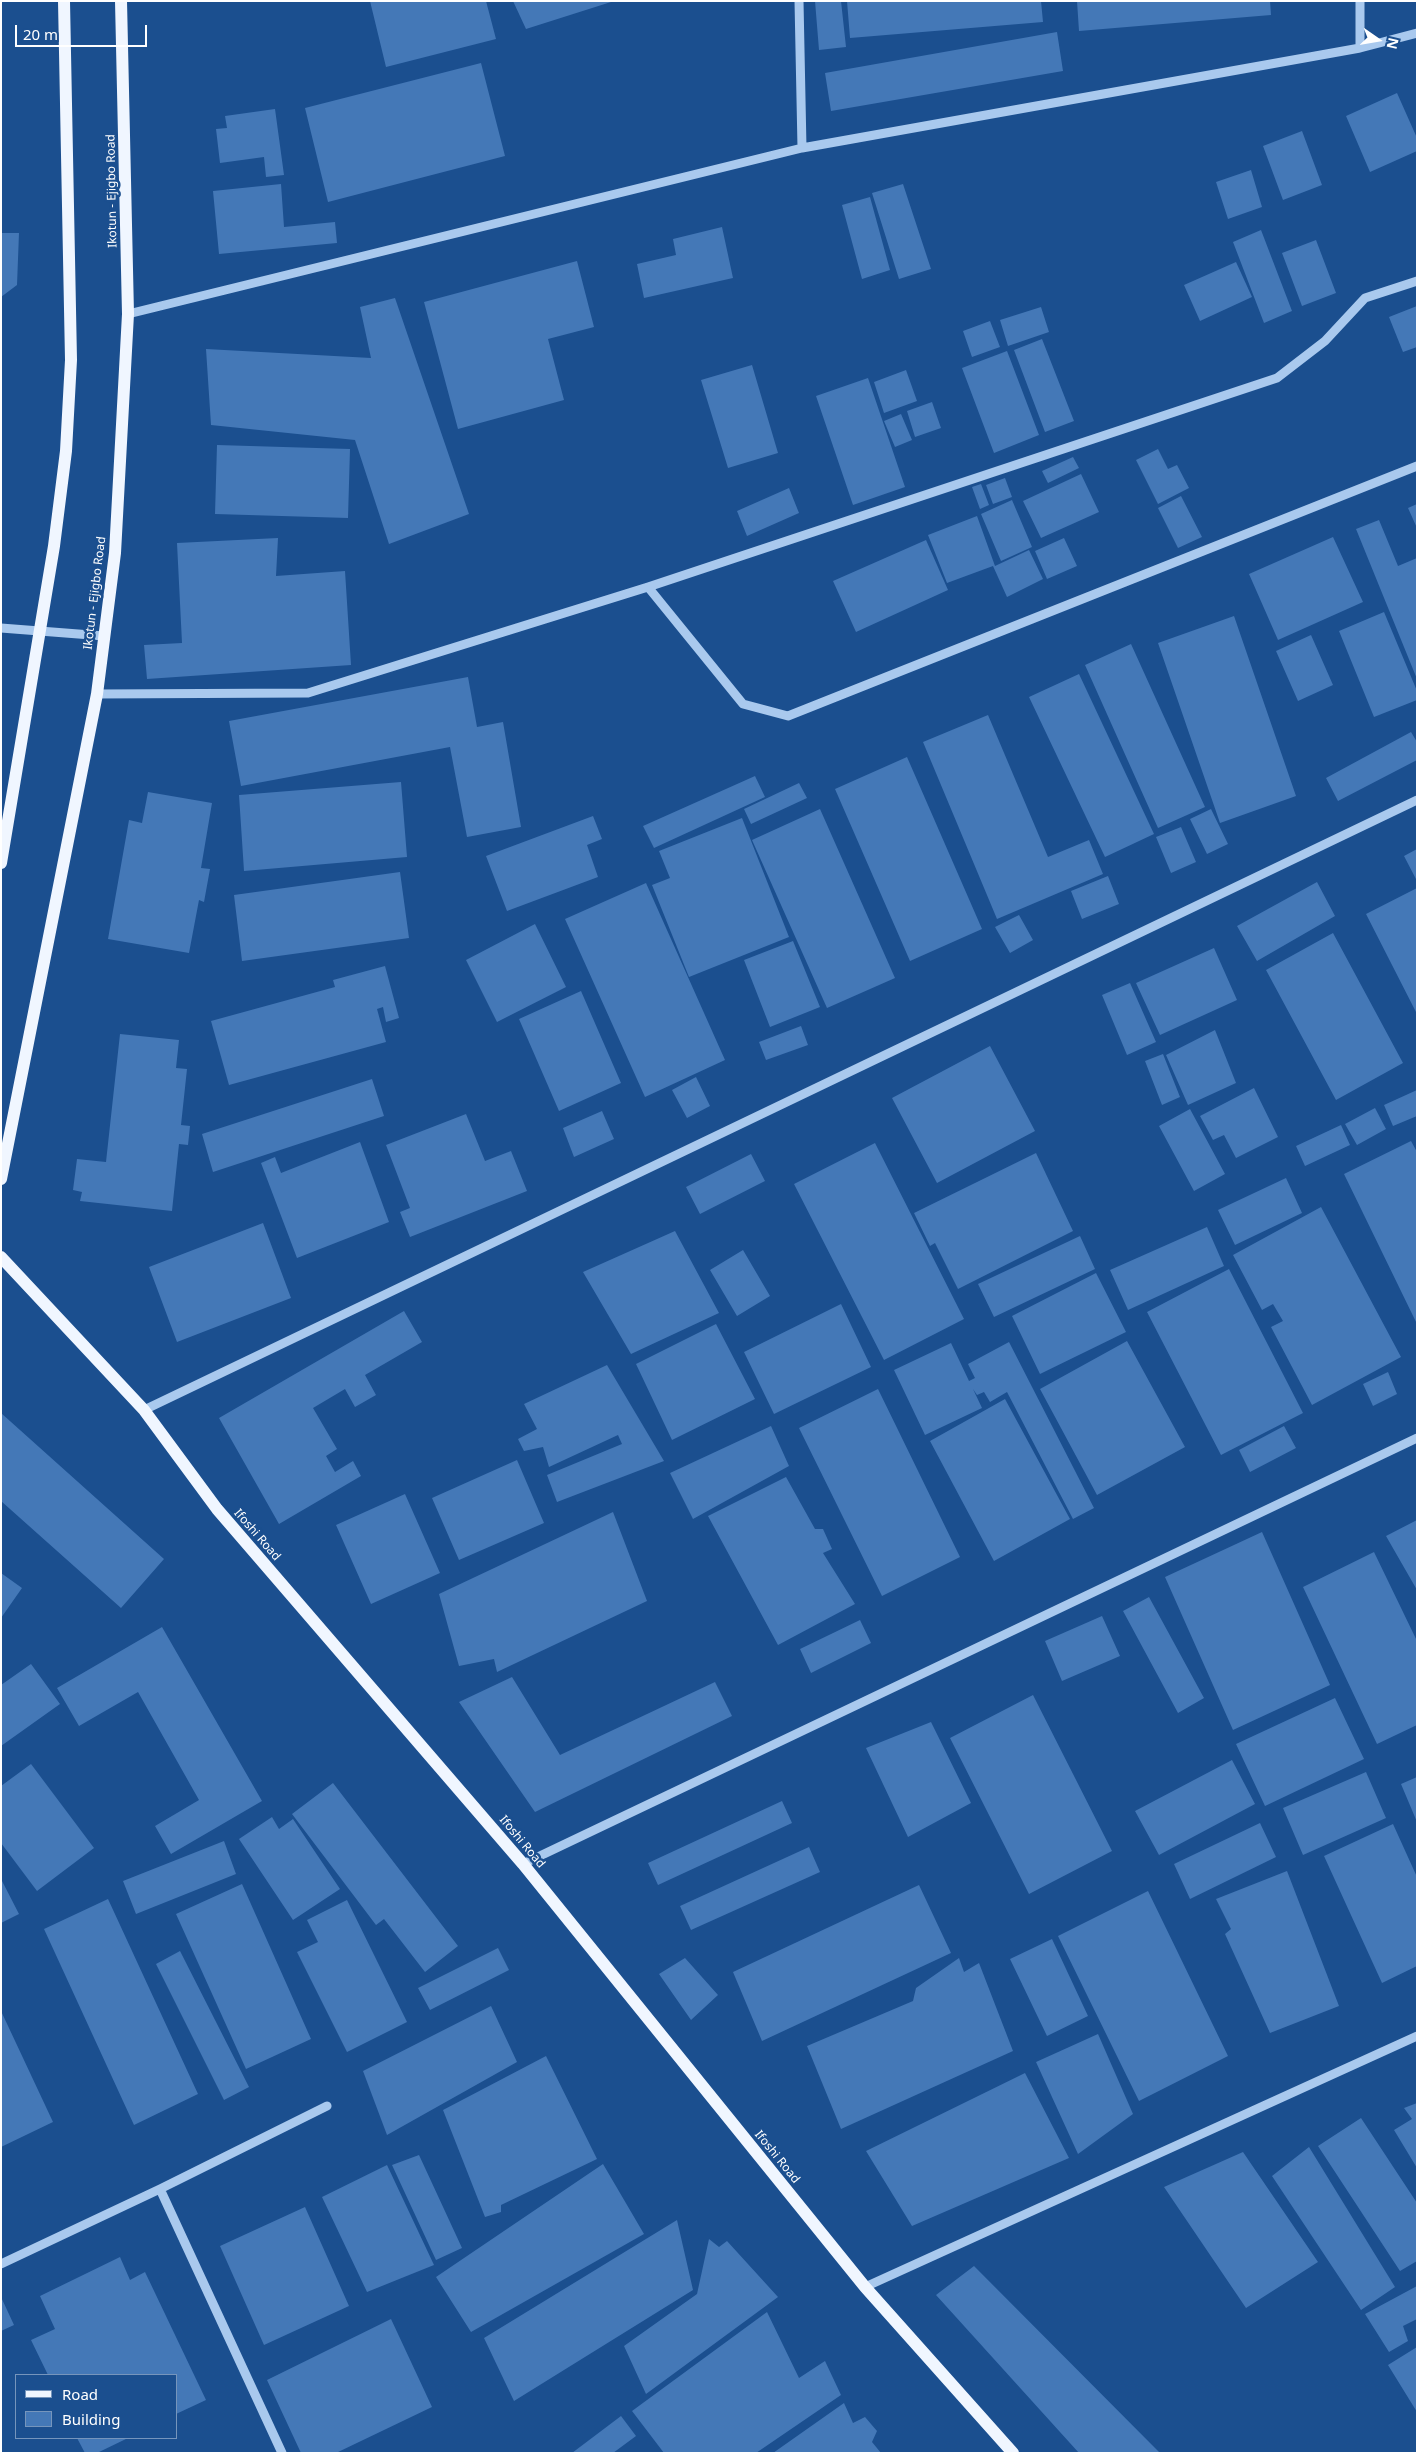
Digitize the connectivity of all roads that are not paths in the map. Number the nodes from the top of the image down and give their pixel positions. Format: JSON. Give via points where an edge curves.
{"nodes":[{"id":1,"x":64,"y":1,"type":"edge"},
{"id":2,"x":121,"y":1,"type":"edge"},
{"id":3,"x":800,"y":1,"type":"edge"},
{"id":4,"x":1360,"y":1,"type":"edge"},
{"id":5,"x":1417,"y":33,"type":"edge"},
{"id":6,"x":1360,"y":48,"type":"junction"},
{"id":7,"x":802,"y":148,"type":"junction"},
{"id":8,"x":1417,"y":281,"type":"edge"},
{"id":9,"x":128,"y":314,"type":"junction"},
{"id":10,"x":1417,"y":466,"type":"edge"},
{"id":11,"x":648,"y":587,"type":"junction"},
{"id":12,"x":1,"y":628,"type":"edge"},
{"id":13,"x":40,"y":630,"type":"junction"},
{"id":14,"x":104,"y":636,"type":"junction"},
{"id":15,"x":97,"y":694,"type":"junction"},
{"id":16,"x":1417,"y":800,"type":"edge"},
{"id":17,"x":1,"y":863,"type":"edge"},
{"id":18,"x":1,"y":1180,"type":"edge"},
{"id":19,"x":1,"y":1257,"type":"edge"},
{"id":20,"x":144,"y":1410,"type":"junction"},
{"id":21,"x":1417,"y":1438,"type":"edge"},
{"id":22,"x":523,"y":1864,"type":"junction"},
{"id":23,"x":1417,"y":2036,"type":"edge"},
{"id":24,"x":327,"y":2106,"type":"dead end"},
{"id":25,"x":160,"y":2189,"type":"junction"},
{"id":26,"x":1,"y":2264,"type":"edge"},
{"id":27,"x":865,"y":2288,"type":"junction"},
{"id":28,"x":282,"y":2453,"type":"edge"},
{"id":29,"x":1013,"y":2453,"type":"edge"}],
"edges":[{"from":1,"to":13,"type":"main road","via":[[71,360],[66,451]]},
{"from":2,"to":9,"type":"main road","name":"Ikotun - Ejigbo Road"},
{"from":3,"to":7,"type":"street"},
{"from":4,"to":6,"type":"street"},
{"from":5,"to":6,"type":"street"},
{"from":6,"to":7,"type":"street"},
{"from":7,"to":9,"type":"street"},
{"from":8,"to":11,"type":"street","via":[[1365,298],[1325,341],[1277,378]]},
{"from":9,"to":14,"type":"main road","name":"Ikotun - Ejigbo Road","via":[[115,553]]},
{"from":10,"to":11,"type":"street","via":[[788,716],[743,704]]},
{"from":11,"to":15,"type":"street","via":[[308,694]]},
{"from":12,"to":13,"type":"street"},
{"from":13,"to":14,"type":"street"},
{"from":13,"to":17,"type":"main road"},
{"from":14,"to":15,"type":"main road","name":"Ikotun - Ejigbo Road"},
{"from":15,"to":18,"type":"main road","name":"Ikotun - Ejigbo Road"},
{"from":16,"to":20,"type":"street"},
{"from":19,"to":20,"type":"main road","name":"Ifoshi Road"},
{"from":20,"to":22,"type":"main road","name":"Ifoshi Road","via":[[216,1509]]},
{"from":21,"to":22,"type":"street"},
{"from":22,"to":27,"type":"main road","name":"Ifoshi Road"},
{"from":23,"to":27,"type":"street"},
{"from":24,"to":25,"type":"street"},
{"from":25,"to":26,"type":"street"},
{"from":25,"to":28,"type":"street"},
{"from":27,"to":29,"type":"main road","name":"Ifoshi Road"}]}
